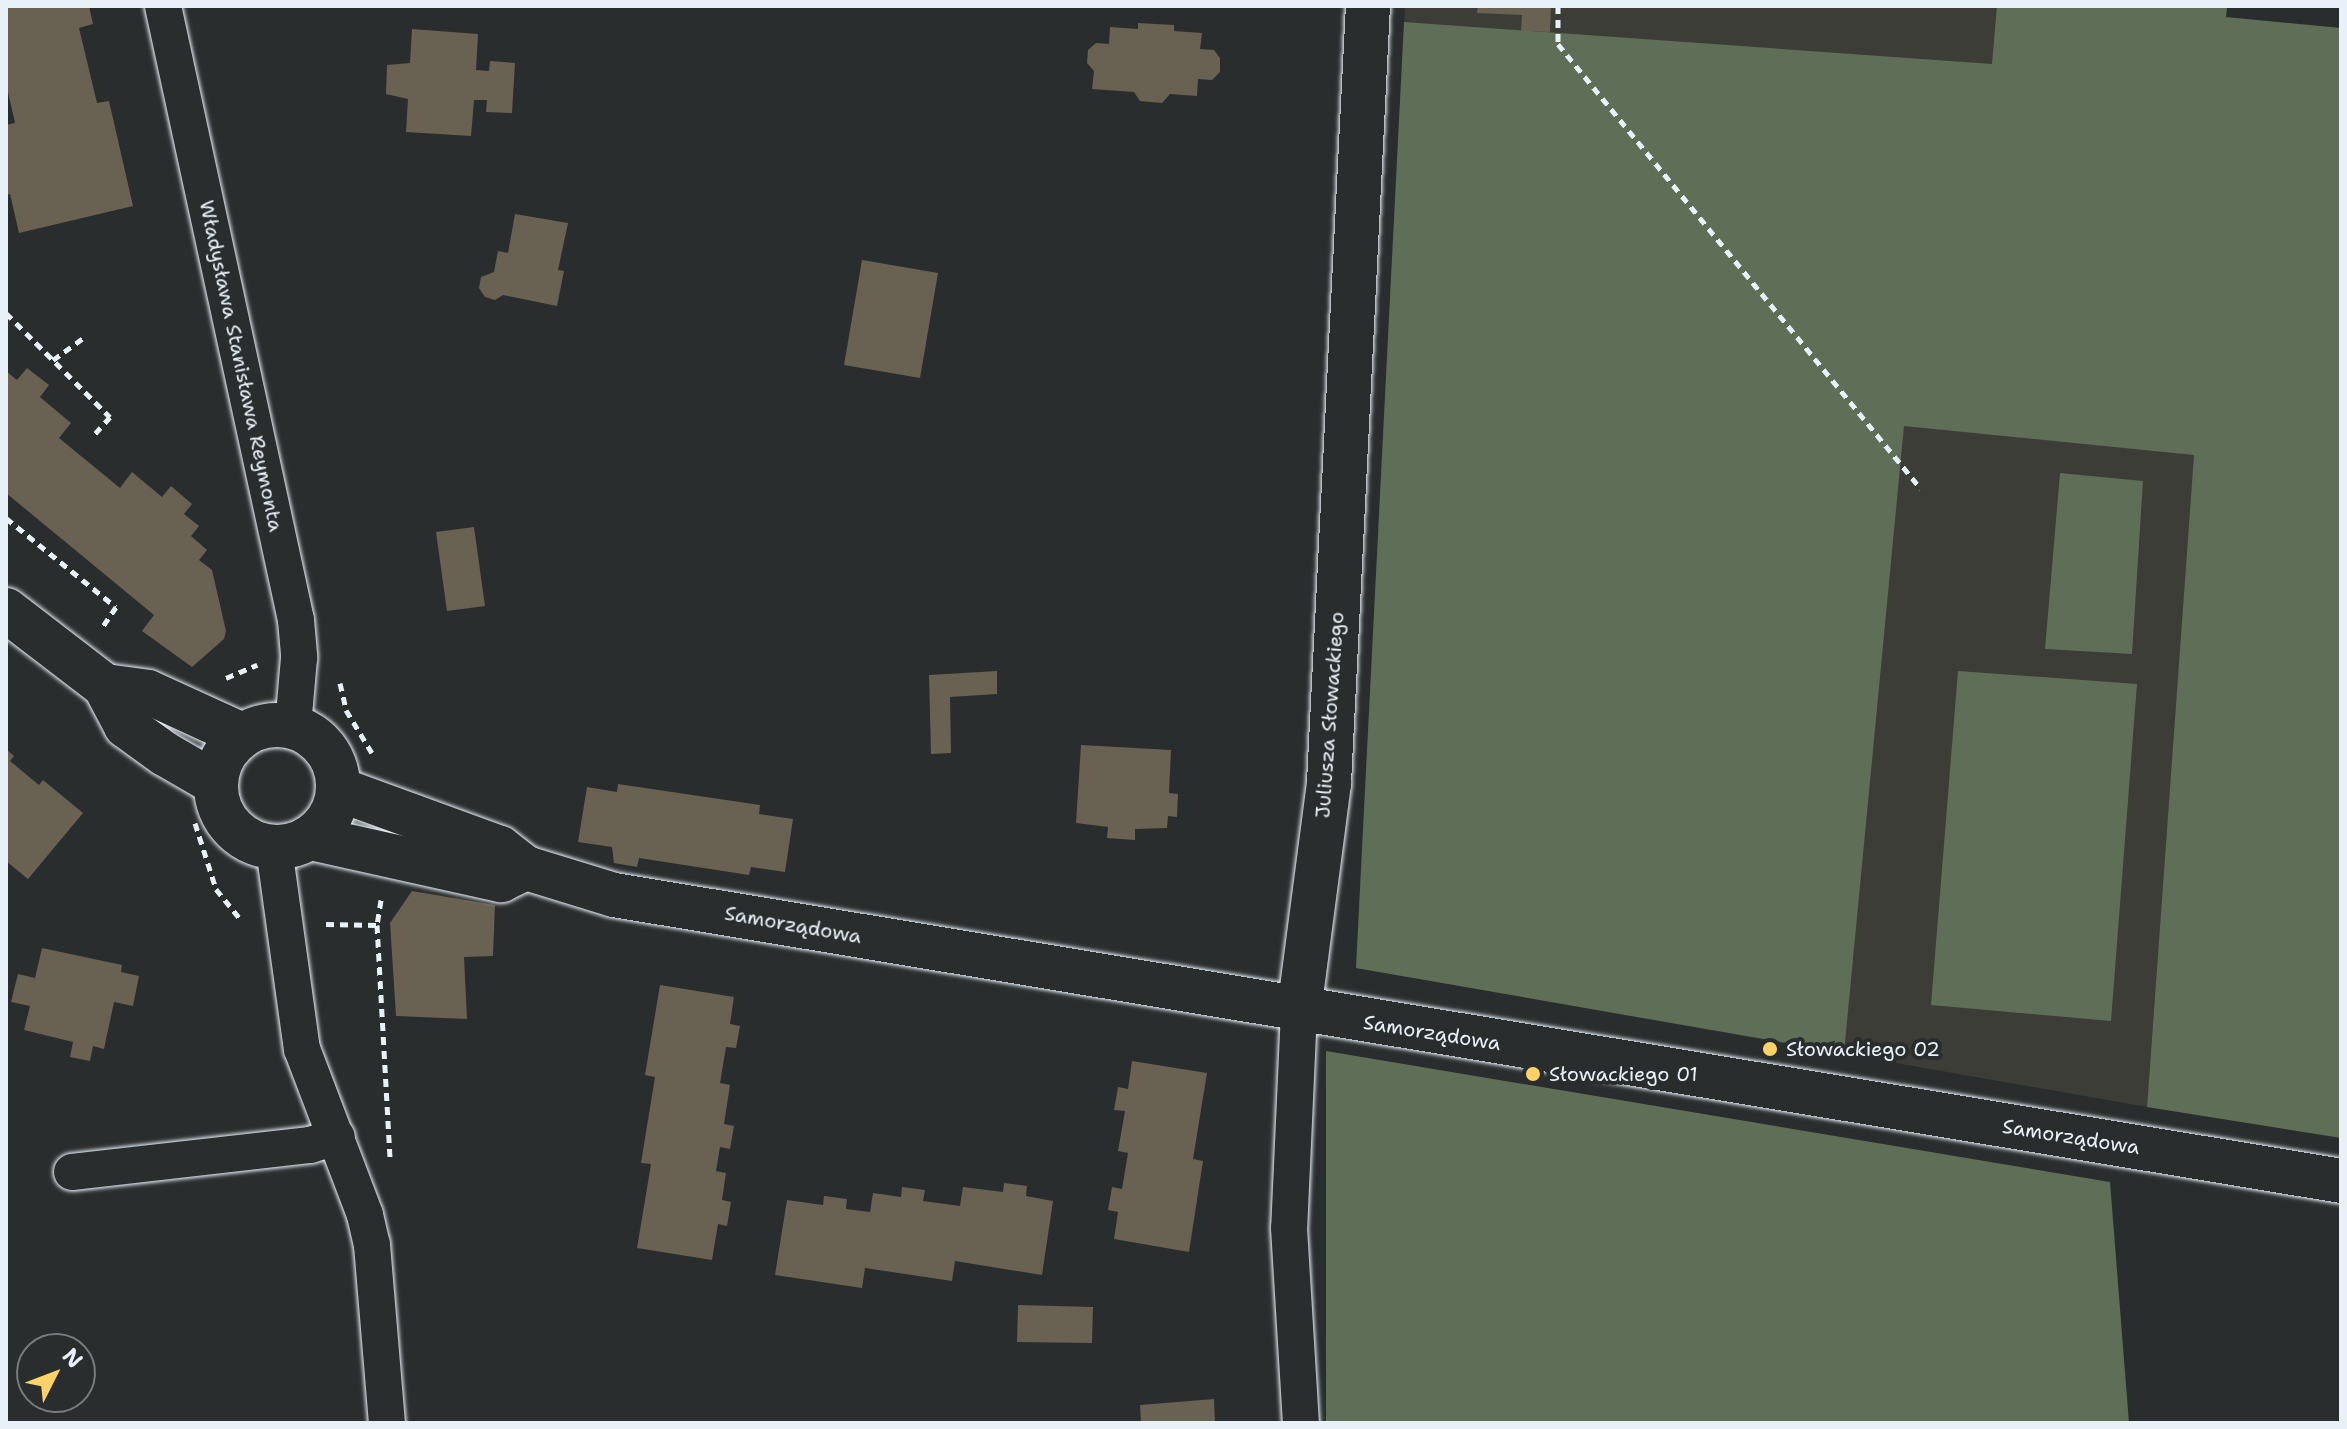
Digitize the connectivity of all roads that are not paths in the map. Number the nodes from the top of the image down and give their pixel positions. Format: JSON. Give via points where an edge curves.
{"nodes":[{"id":1,"x":163,"y":6,"type":"edge"},
{"id":2,"x":1368,"y":6,"type":"edge"},
{"id":3,"x":6,"y":610,"type":"edge"},
{"id":4,"x":105,"y":686,"type":"junction"},
{"id":5,"x":293,"y":727,"type":"junction"},
{"id":6,"x":242,"y":735,"type":"junction"},
{"id":7,"x":215,"y":783,"type":"junction"},
{"id":8,"x":338,"y":789,"type":"junction"},
{"id":9,"x":292,"y":843,"type":"junction"},
{"id":10,"x":526,"y":868,"type":"junction"},
{"id":11,"x":1299,"y":1011,"type":"junction"},
{"id":12,"x":337,"y":1137,"type":"junction"},
{"id":13,"x":72,"y":1172,"type":"dead end"},
{"id":14,"x":2341,"y":1181,"type":"edge"},
{"id":15,"x":387,"y":1423,"type":"edge"},
{"id":16,"x":1301,"y":1423,"type":"edge"}],
"edges":[{"from":1,"to":5,"type":"street","name":"Władysława Stanisława Reymonta","via":[[296,620],[299,658]]},
{"from":2,"to":11,"type":"street","name":"Juliusza Słowackiego","via":[[1329,783]]},
{"from":3,"to":4,"type":"street"},
{"from":4,"to":6,"type":"street","via":[[148,692]]},
{"from":4,"to":7,"type":"street","via":[[126,726]]},
{"from":5,"to":6,"type":"street","via":[[260,727]]},
{"from":5,"to":8,"type":"street","via":[[315,738],[328,753]]},
{"from":6,"to":7,"type":"street","via":[[228,748]]},
{"from":7,"to":9,"type":"street","via":[[217,803],[232,827],[255,844]]},
{"from":8,"to":9,"type":"street","via":[[325,825]]},
{"from":8,"to":10,"type":"street","name":"Samorządowa","via":[[500,848]]},
{"from":9,"to":10,"type":"street","via":[[501,880]]},
{"from":9,"to":12,"type":"street","via":[[302,1049]]},
{"from":10,"to":11,"type":"street","name":"Samorządowa","via":[[614,895]]},
{"from":11,"to":14,"type":"street","name":"Samorządowa"},
{"from":11,"to":16,"type":"street","name":"Juliusza Słowackiego","via":[[1289,1228]]},
{"from":12,"to":13,"type":"street","via":[[310,1145]]},
{"from":12,"to":15,"type":"street","via":[[372,1245]]}]}
